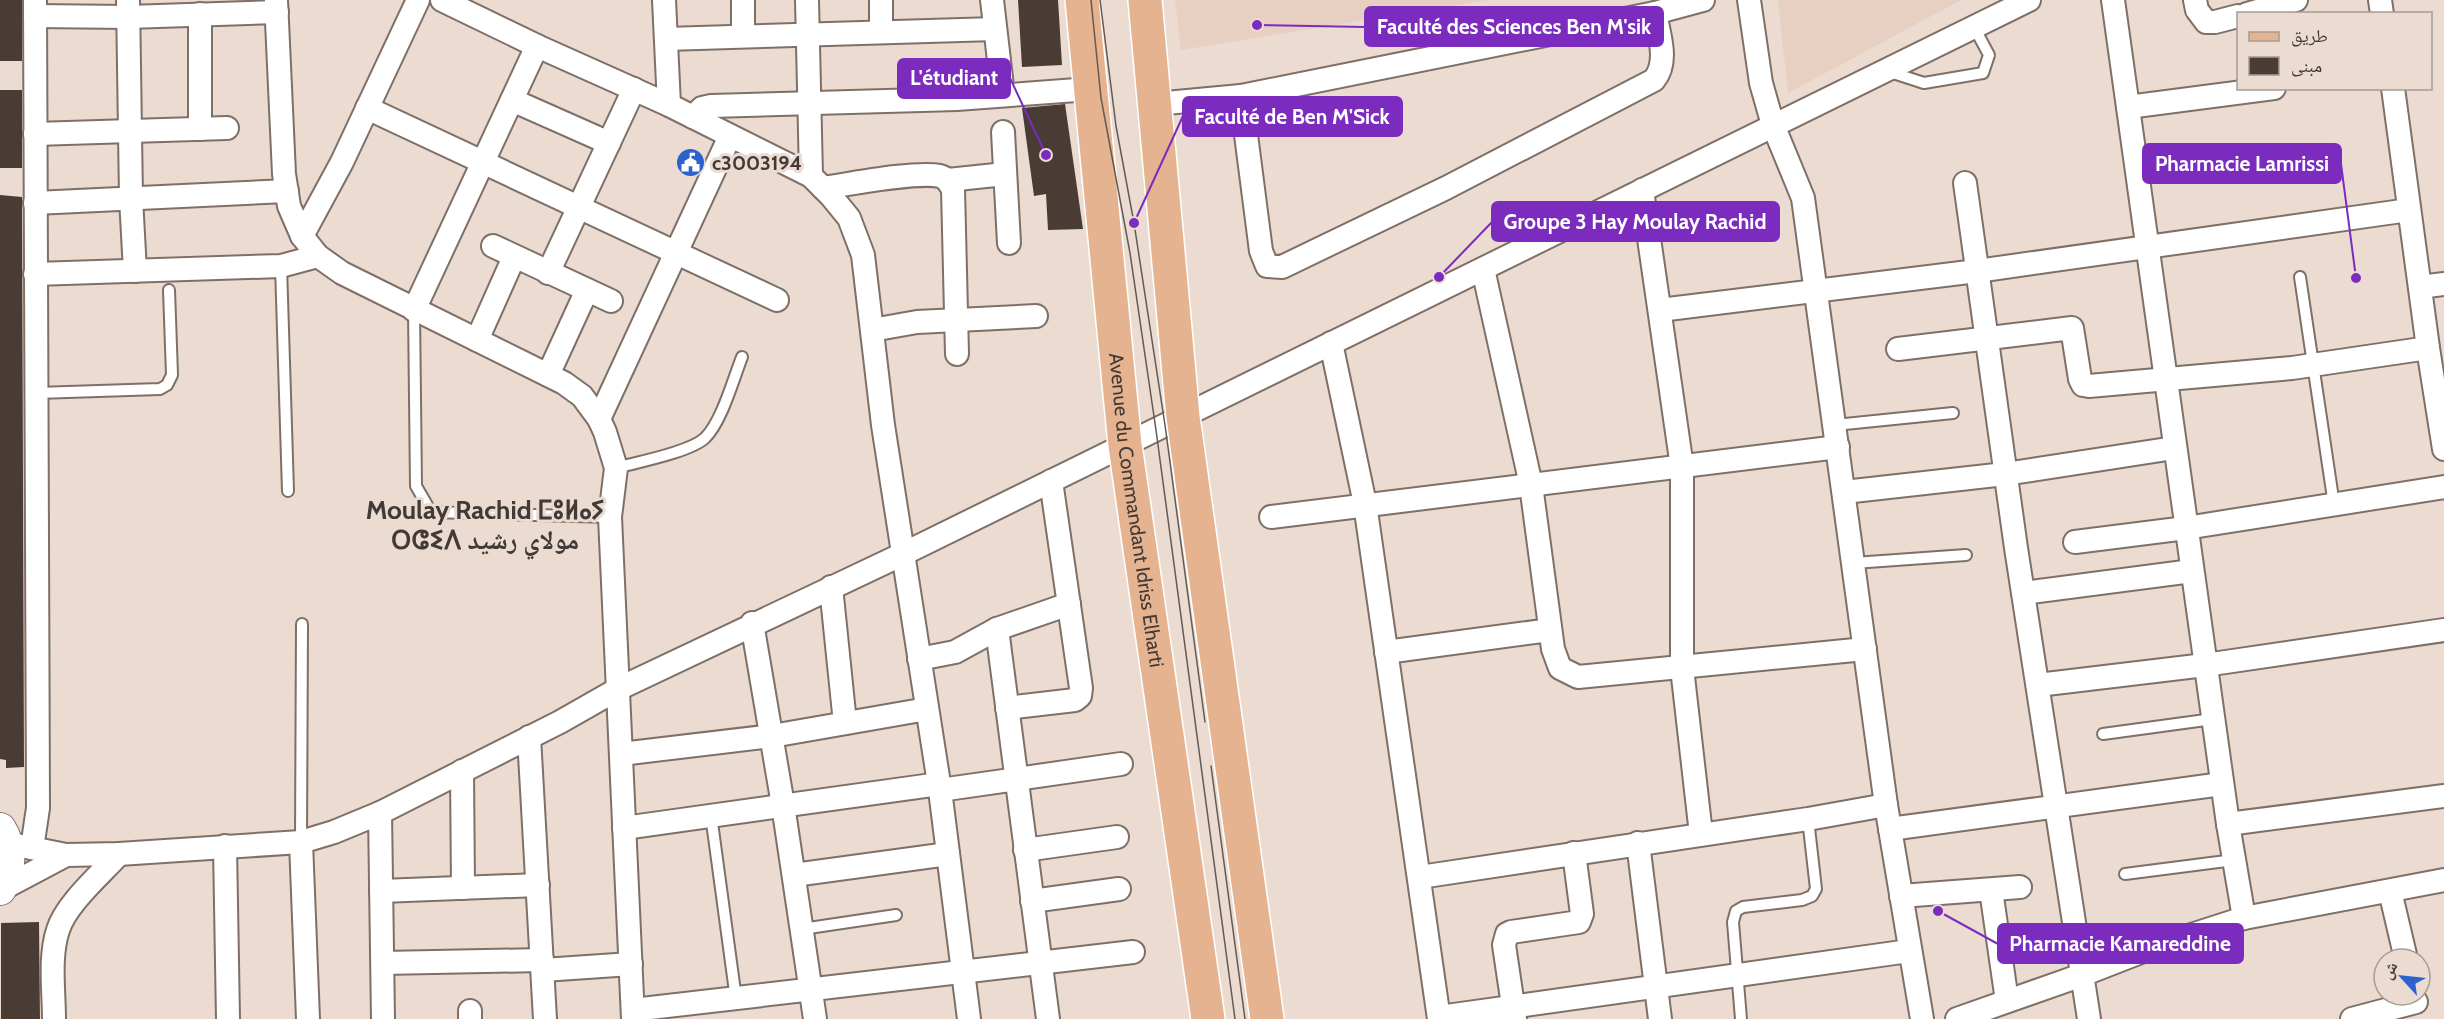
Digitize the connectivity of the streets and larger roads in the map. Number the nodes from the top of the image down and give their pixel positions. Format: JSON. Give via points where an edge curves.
{"nodes":[{"id":1,"x":418,"y":0,"type":"edge"},
{"id":2,"x":442,"y":0,"type":"edge"},
{"id":3,"x":664,"y":0,"type":"edge"},
{"id":4,"x":743,"y":0,"type":"edge"},
{"id":5,"x":807,"y":0,"type":"edge"},
{"id":6,"x":881,"y":0,"type":"edge"},
{"id":7,"x":992,"y":0,"type":"edge"},
{"id":8,"x":1082,"y":0,"type":"edge"},
{"id":9,"x":1145,"y":0,"type":"edge"},
{"id":10,"x":1703,"y":0,"type":"edge"},
{"id":11,"x":1749,"y":0,"type":"edge"},
{"id":12,"x":2029,"y":0,"type":"edge"},
{"id":13,"x":2113,"y":0,"type":"edge"},
{"id":14,"x":2195,"y":0,"type":"edge"},
{"id":15,"x":2296,"y":0,"type":"edge"},
{"id":16,"x":277,"y":6,"type":"edge"},
{"id":17,"x":35,"y":8,"type":"edge"},
{"id":18,"x":128,"y":8,"type":"edge"},
{"id":19,"x":2254,"y":12,"type":"edge"},
{"id":20,"x":200,"y":14,"type":"junction"},
{"id":21,"x":1655,"y":14,"type":"junction"},
{"id":22,"x":2237,"y":16,"type":"edge"},
{"id":23,"x":994,"y":29,"type":"junction"},
{"id":24,"x":881,"y":32,"type":"junction"},
{"id":25,"x":808,"y":34,"type":"junction"},
{"id":26,"x":742,"y":36,"type":"junction"},
{"id":27,"x":666,"y":39,"type":"junction"},
{"id":28,"x":537,"y":46,"type":"junction"},
{"id":29,"x":634,"y":89,"type":"junction"},
{"id":30,"x":1090,"y":89,"type":"junction"},
{"id":31,"x":2259,"y":90,"type":"edge"},
{"id":32,"x":2393,"y":90,"type":"edge"},
{"id":33,"x":1003,"y":95,"type":"junction"},
{"id":34,"x":1241,"y":96,"type":"junction"},
{"id":35,"x":512,"y":100,"type":"junction"},
{"id":36,"x":810,"y":104,"type":"junction"},
{"id":37,"x":1155,"y":104,"type":"junction"},
{"id":38,"x":669,"y":105,"type":"junction"},
{"id":39,"x":2128,"y":107,"type":"junction"},
{"id":40,"x":367,"y":108,"type":"junction"},
{"id":41,"x":693,"y":117,"type":"junction"},
{"id":42,"x":1773,"y":125,"type":"junction"},
{"id":43,"x":227,"y":128,"type":"dead end"},
{"id":44,"x":200,"y":129,"type":"junction"},
{"id":45,"x":130,"y":131,"type":"junction"},
{"id":46,"x":1003,"y":132,"type":"dead end"},
{"id":47,"x":35,"y":134,"type":"junction"},
{"id":48,"x":730,"y":136,"type":"junction"},
{"id":49,"x":609,"y":144,"type":"junction"},
{"id":50,"x":483,"y":162,"type":"junction"},
{"id":51,"x":1005,"y":174,"type":"junction"},
{"id":52,"x":948,"y":180,"type":"junction"},
{"id":53,"x":817,"y":182,"type":"junction"},
{"id":54,"x":1965,"y":183,"type":"dead end"},
{"id":55,"x":1642,"y":190,"type":"junction"},
{"id":56,"x":287,"y":191,"type":"junction"},
{"id":57,"x":131,"y":198,"type":"junction"},
{"id":58,"x":35,"y":203,"type":"junction"},
{"id":59,"x":579,"y":208,"type":"junction"},
{"id":60,"x":2409,"y":210,"type":"junction"},
{"id":61,"x":302,"y":236,"type":"junction"},
{"id":62,"x":1009,"y":243,"type":"dead end"},
{"id":63,"x":493,"y":246,"type":"dead end"},
{"id":64,"x":2148,"y":247,"type":"junction"},
{"id":65,"x":676,"y":252,"type":"junction"},
{"id":66,"x":318,"y":256,"type":"junction"},
{"id":67,"x":514,"y":257,"type":"junction"},
{"id":68,"x":1483,"y":269,"type":"junction"},
{"id":69,"x":135,"y":271,"type":"junction"},
{"id":70,"x":1977,"y":271,"type":"junction"},
{"id":71,"x":548,"y":273,"type":"junction"},
{"id":72,"x":35,"y":274,"type":"junction"},
{"id":73,"x":2444,"y":284,"type":"edge"},
{"id":74,"x":2420,"y":287,"type":"junction"},
{"id":75,"x":587,"y":290,"type":"junction"},
{"id":76,"x":1816,"y":291,"type":"junction"},
{"id":77,"x":777,"y":300,"type":"dead end"},
{"id":78,"x":611,"y":301,"type":"dead end"},
{"id":79,"x":414,"y":310,"type":"junction"},
{"id":80,"x":1660,"y":310,"type":"junction"},
{"id":81,"x":1036,"y":316,"type":"dead end"},
{"id":82,"x":957,"y":320,"type":"junction"},
{"id":83,"x":872,"y":330,"type":"junction"},
{"id":84,"x":1987,"y":338,"type":"junction"},
{"id":85,"x":477,"y":340,"type":"junction"},
{"id":86,"x":1332,"y":343,"type":"junction"},
{"id":87,"x":2428,"y":348,"type":"junction"},
{"id":88,"x":1898,"y":349,"type":"dead end"},
{"id":89,"x":957,"y":354,"type":"dead end"},
{"id":90,"x":548,"y":375,"type":"junction"},
{"id":91,"x":2167,"y":381,"type":"junction"},
{"id":92,"x":1183,"y":417,"type":"junction"},
{"id":93,"x":599,"y":419,"type":"junction"},
{"id":94,"x":1837,"y":436,"type":"junction"},
{"id":95,"x":1125,"y":445,"type":"junction"},
{"id":96,"x":2174,"y":448,"type":"junction"},
{"id":97,"x":2444,"y":449,"type":"edge"},
{"id":98,"x":1682,"y":467,"type":"junction"},
{"id":99,"x":2005,"y":474,"type":"junction"},
{"id":100,"x":1051,"y":482,"type":"junction"},
{"id":101,"x":1531,"y":486,"type":"junction"},
{"id":102,"x":2444,"y":487,"type":"edge"},
{"id":103,"x":1844,"y":492,"type":"junction"},
{"id":104,"x":1365,"y":504,"type":"junction"},
{"id":105,"x":1271,"y":517,"type":"dead end"},
{"id":106,"x":2186,"y":528,"type":"junction"},
{"id":107,"x":2075,"y":542,"type":"dead end"},
{"id":108,"x":903,"y":554,"type":"junction"},
{"id":109,"x":2192,"y":571,"type":"junction"},
{"id":110,"x":831,"y":587,"type":"junction"},
{"id":111,"x":2023,"y":593,"type":"junction"},
{"id":112,"x":1069,"y":604,"type":"junction"},
{"id":113,"x":752,"y":623,"type":"junction"},
{"id":114,"x":997,"y":629,"type":"junction"},
{"id":115,"x":1550,"y":630,"type":"junction"},
{"id":116,"x":2444,"y":630,"type":"edge"},
{"id":117,"x":1865,"y":649,"type":"junction"},
{"id":118,"x":1386,"y":652,"type":"junction"},
{"id":119,"x":920,"y":659,"type":"junction"},
{"id":120,"x":2205,"y":665,"type":"junction"},
{"id":121,"x":1682,"y":668,"type":"junction"},
{"id":122,"x":2037,"y":685,"type":"junction"},
{"id":123,"x":618,"y":689,"type":"junction"},
{"id":124,"x":1007,"y":708,"type":"junction"},
{"id":125,"x":927,"y":709,"type":"junction"},
{"id":126,"x":845,"y":723,"type":"junction"},
{"id":127,"x":772,"y":736,"type":"junction"},
{"id":128,"x":529,"y":737,"type":"junction"},
{"id":129,"x":621,"y":754,"type":"junction"},
{"id":130,"x":1121,"y":764,"type":"dead end"},
{"id":131,"x":462,"y":771,"type":"junction"},
{"id":132,"x":1016,"y":778,"type":"junction"},
{"id":133,"x":2222,"y":784,"type":"junction"},
{"id":134,"x":939,"y":787,"type":"junction"},
{"id":135,"x":2444,"y":796,"type":"edge"},
{"id":136,"x":783,"y":805,"type":"junction"},
{"id":137,"x":1886,"y":805,"type":"junction"},
{"id":138,"x":2056,"y":805,"type":"junction"},
{"id":139,"x":380,"y":813,"type":"junction"},
{"id":140,"x":2228,"y":824,"type":"junction"},
{"id":141,"x":624,"y":828,"type":"junction"},
{"id":142,"x":1890,"y":829,"type":"junction"},
{"id":143,"x":1701,"y":834,"type":"junction"},
{"id":144,"x":1117,"y":837,"type":"dead end"},
{"id":145,"x":13,"y":840,"type":"edge"},
{"id":146,"x":301,"y":842,"type":"junction"},
{"id":147,"x":1638,"y":843,"type":"junction"},
{"id":148,"x":225,"y":846,"type":"junction"},
{"id":149,"x":1025,"y":850,"type":"junction"},
{"id":150,"x":1574,"y":853,"type":"junction"},
{"id":151,"x":119,"y":854,"type":"junction"},
{"id":152,"x":948,"y":854,"type":"junction"},
{"id":153,"x":66,"y":855,"type":"junction"},
{"id":154,"x":794,"y":875,"type":"junction"},
{"id":155,"x":1420,"y":877,"type":"junction"},
{"id":156,"x":2444,"y":880,"type":"edge"},
{"id":157,"x":538,"y":885,"type":"junction"},
{"id":158,"x":2020,"y":887,"type":"dead end"},
{"id":159,"x":463,"y":888,"type":"junction"},
{"id":160,"x":1119,"y":889,"type":"dead end"},
{"id":161,"x":0,"y":890,"type":"edge"},
{"id":162,"x":1991,"y":890,"type":"junction"},
{"id":163,"x":381,"y":891,"type":"junction"},
{"id":164,"x":2390,"y":891,"type":"junction"},
{"id":165,"x":1901,"y":896,"type":"junction"},
{"id":166,"x":1032,"y":901,"type":"junction"},
{"id":167,"x":2244,"y":918,"type":"junction"},
{"id":168,"x":2403,"y":947,"type":"edge"},
{"id":169,"x":1909,"y":951,"type":"junction"},
{"id":170,"x":1133,"y":952,"type":"dead end"},
{"id":171,"x":383,"y":963,"type":"junction"},
{"id":172,"x":1040,"y":963,"type":"junction"},
{"id":173,"x":631,"y":964,"type":"junction"},
{"id":174,"x":543,"y":965,"type":"junction"},
{"id":175,"x":962,"y":973,"type":"junction"},
{"id":176,"x":2082,"y":975,"type":"junction"},
{"id":177,"x":1655,"y":986,"type":"junction"},
{"id":178,"x":811,"y":990,"type":"junction"},
{"id":179,"x":2007,"y":1001,"type":"junction"},
{"id":180,"x":2407,"y":1007,"type":"edge"},
{"id":181,"x":1514,"y":1012,"type":"edge"},
{"id":182,"x":633,"y":1014,"type":"edge"},
{"id":183,"x":1439,"y":1018,"type":"edge"},
{"id":184,"x":54,"y":1019,"type":"edge"},
{"id":185,"x":228,"y":1019,"type":"edge"},
{"id":186,"x":308,"y":1019,"type":"edge"},
{"id":187,"x":384,"y":1019,"type":"edge"},
{"id":188,"x":545,"y":1019,"type":"edge"},
{"id":189,"x":815,"y":1019,"type":"edge"},
{"id":190,"x":969,"y":1019,"type":"edge"},
{"id":191,"x":1048,"y":1019,"type":"edge"},
{"id":192,"x":1208,"y":1019,"type":"edge"},
{"id":193,"x":1267,"y":1019,"type":"edge"},
{"id":194,"x":1660,"y":1019,"type":"edge"},
{"id":195,"x":1922,"y":1019,"type":"edge"},
{"id":196,"x":1957,"y":1019,"type":"edge"},
{"id":197,"x":2089,"y":1019,"type":"edge"},
{"id":198,"x":2352,"y":1019,"type":"edge"}],
"edges":[{"from":1,"to":40,"type":"street"},
{"from":2,"to":28,"type":"street"},
{"from":3,"to":27,"type":"street"},
{"from":4,"to":26,"type":"street"},
{"from":5,"to":25,"type":"street"},
{"from":6,"to":24,"type":"street"},
{"from":7,"to":23,"type":"street"},
{"from":8,"to":30,"type":"main road","name":"Avenue du Commandant Idriss Elharti"},
{"from":9,"to":37,"type":"main road"},
{"from":10,"to":21,"type":"street"},
{"from":11,"to":42,"type":"street","via":[[1761,83]]},
{"from":12,"to":42,"type":"street"},
{"from":13,"to":39,"type":"street"},
{"from":14,"to":22,"type":"street","via":[[2206,22]]},
{"from":15,"to":19,"type":"street"},
{"from":16,"to":20,"type":"street"},
{"from":16,"to":56,"type":"street"},
{"from":17,"to":18,"type":"street"},
{"from":17,"to":47,"type":"street"},
{"from":18,"to":20,"type":"street"},
{"from":18,"to":45,"type":"street"},
{"from":20,"to":44,"type":"street"},
{"from":21,"to":34,"type":"street"},
{"from":21,"to":34,"type":"street","via":[[1663,61],[1654,80],[1446,188],[1282,267],[1267,266],[1261,251]]},
{"from":23,"to":24,"type":"street"},
{"from":23,"to":33,"type":"street"},
{"from":24,"to":25,"type":"street"},
{"from":25,"to":26,"type":"street"},
{"from":25,"to":36,"type":"street"},
{"from":26,"to":27,"type":"street"},
{"from":27,"to":38,"type":"street"},
{"from":28,"to":29,"type":"street"},
{"from":28,"to":35,"type":"street"},
{"from":29,"to":38,"type":"street"},
{"from":29,"to":49,"type":"street"},
{"from":30,"to":33,"type":"street"},
{"from":30,"to":95,"type":"main road","name":"Avenue du Commandant Idriss Elharti"},
{"from":31,"to":39,"type":"street"},
{"from":32,"to":60,"type":"street"},
{"from":33,"to":36,"type":"street"},
{"from":34,"to":37,"type":"street"},
{"from":35,"to":49,"type":"street"},
{"from":35,"to":50,"type":"street"},
{"from":36,"to":41,"type":"street","via":[[711,106]]},
{"from":36,"to":53,"type":"street"},
{"from":37,"to":92,"type":"main road"},
{"from":38,"to":41,"type":"street"},
{"from":39,"to":64,"type":"street"},
{"from":40,"to":50,"type":"street"},
{"from":40,"to":61,"type":"street"},
{"from":41,"to":48,"type":"street"},
{"from":42,"to":55,"type":"street"},
{"from":42,"to":76,"type":"street","via":[[1803,198]]},
{"from":43,"to":44,"type":"street"},
{"from":44,"to":45,"type":"street"},
{"from":45,"to":47,"type":"street"},
{"from":45,"to":57,"type":"street"},
{"from":46,"to":51,"type":"street"},
{"from":47,"to":58,"type":"street"},
{"from":48,"to":53,"type":"street"},
{"from":48,"to":65,"type":"street"},
{"from":49,"to":59,"type":"street"},
{"from":50,"to":59,"type":"street"},
{"from":50,"to":79,"type":"street"},
{"from":51,"to":52,"type":"street"},
{"from":51,"to":62,"type":"street"},
{"from":52,"to":53,"type":"street","via":[[922,175]]},
{"from":52,"to":82,"type":"street","via":[[953,189]]},
{"from":53,"to":83,"type":"street","via":[[849,218],[863,255]]},
{"from":54,"to":70,"type":"street"},
{"from":55,"to":68,"type":"street"},
{"from":55,"to":80,"type":"street"},
{"from":56,"to":57,"type":"street"},
{"from":56,"to":61,"type":"street"},
{"from":57,"to":58,"type":"street"},
{"from":57,"to":69,"type":"street"},
{"from":58,"to":72,"type":"street"},
{"from":59,"to":65,"type":"street"},
{"from":59,"to":71,"type":"street"},
{"from":60,"to":64,"type":"street"},
{"from":60,"to":74,"type":"street"},
{"from":61,"to":66,"type":"street"},
{"from":63,"to":67,"type":"street"},
{"from":64,"to":70,"type":"street"},
{"from":64,"to":91,"type":"street"},
{"from":65,"to":77,"type":"street"},
{"from":65,"to":93,"type":"street"},
{"from":66,"to":69,"type":"street","via":[[281,266]]},
{"from":66,"to":79,"type":"street","via":[[342,273]]},
{"from":67,"to":71,"type":"street"},
{"from":67,"to":85,"type":"street"},
{"from":68,"to":86,"type":"street"},
{"from":68,"to":101,"type":"street"},
{"from":69,"to":72,"type":"street"},
{"from":70,"to":76,"type":"street"},
{"from":70,"to":84,"type":"street"},
{"from":71,"to":75,"type":"street"},
{"from":72,"to":145,"type":"street","via":[[38,808]]},
{"from":73,"to":74,"type":"street"},
{"from":74,"to":87,"type":"street"},
{"from":75,"to":78,"type":"street"},
{"from":75,"to":90,"type":"street"},
{"from":76,"to":80,"type":"street"},
{"from":76,"to":94,"type":"street"},
{"from":79,"to":85,"type":"street"},
{"from":80,"to":98,"type":"street"},
{"from":81,"to":82,"type":"street"},
{"from":82,"to":83,"type":"street"},
{"from":82,"to":89,"type":"street"},
{"from":83,"to":108,"type":"street"},
{"from":84,"to":88,"type":"street"},
{"from":84,"to":91,"type":"street","via":[[2072,328],[2083,385]]},
{"from":84,"to":99,"type":"street"},
{"from":85,"to":90,"type":"street"},
{"from":86,"to":92,"type":"street"},
{"from":86,"to":104,"type":"street"},
{"from":87,"to":91,"type":"street"},
{"from":87,"to":97,"type":"street"},
{"from":90,"to":93,"type":"street","via":[[582,396]]},
{"from":91,"to":96,"type":"street"},
{"from":92,"to":95,"type":"street"},
{"from":92,"to":193,"type":"main road"},
{"from":93,"to":123,"type":"street","via":[[616,468],[610,516]]},
{"from":94,"to":98,"type":"street"},
{"from":94,"to":103,"type":"street"},
{"from":95,"to":100,"type":"street"},
{"from":95,"to":192,"type":"main road","name":"Avenue du Commandant Idriss Elharti"},
{"from":96,"to":99,"type":"street"},
{"from":96,"to":106,"type":"street"},
{"from":98,"to":101,"type":"street"},
{"from":98,"to":121,"type":"street"},
{"from":99,"to":103,"type":"street"},
{"from":99,"to":111,"type":"street"},
{"from":100,"to":108,"type":"street"},
{"from":100,"to":112,"type":"street"},
{"from":101,"to":104,"type":"street"},
{"from":101,"to":115,"type":"street"},
{"from":102,"to":106,"type":"street"},
{"from":103,"to":117,"type":"street"},
{"from":104,"to":105,"type":"street"},
{"from":104,"to":118,"type":"street"},
{"from":106,"to":107,"type":"street"},
{"from":106,"to":109,"type":"street"},
{"from":108,"to":110,"type":"street"},
{"from":108,"to":119,"type":"street"},
{"from":109,"to":111,"type":"street"},
{"from":109,"to":120,"type":"street"},
{"from":110,"to":113,"type":"street"},
{"from":110,"to":126,"type":"street"},
{"from":111,"to":122,"type":"street"},
{"from":112,"to":114,"type":"street"},
{"from":112,"to":124,"type":"street","via":[[1080,696],[1075,700]]},
{"from":113,"to":123,"type":"street"},
{"from":113,"to":127,"type":"street"},
{"from":114,"to":119,"type":"street","via":[[955,652]]},
{"from":114,"to":124,"type":"street"},
{"from":115,"to":118,"type":"street"},
{"from":115,"to":121,"type":"street","via":[[1560,668],[1578,677]]},
{"from":116,"to":120,"type":"street"},
{"from":117,"to":121,"type":"street"},
{"from":117,"to":137,"type":"street"},
{"from":118,"to":155,"type":"street"},
{"from":119,"to":125,"type":"street"},
{"from":120,"to":122,"type":"street"},
{"from":120,"to":133,"type":"street"},
{"from":121,"to":143,"type":"street"},
{"from":122,"to":138,"type":"street"},
{"from":123,"to":128,"type":"street"},
{"from":123,"to":129,"type":"street"},
{"from":124,"to":132,"type":"street"},
{"from":125,"to":126,"type":"street"},
{"from":125,"to":134,"type":"street"},
{"from":126,"to":127,"type":"street"},
{"from":127,"to":129,"type":"street"},
{"from":127,"to":136,"type":"street"},
{"from":128,"to":131,"type":"street"},
{"from":128,"to":157,"type":"street"},
{"from":129,"to":141,"type":"street"},
{"from":130,"to":132,"type":"street"},
{"from":131,"to":139,"type":"street"},
{"from":131,"to":159,"type":"street"},
{"from":132,"to":134,"type":"street"},
{"from":132,"to":149,"type":"street"},
{"from":133,"to":138,"type":"street"},
{"from":133,"to":140,"type":"street"},
{"from":134,"to":136,"type":"street"},
{"from":134,"to":152,"type":"street"},
{"from":135,"to":140,"type":"street"},
{"from":136,"to":141,"type":"street"},
{"from":136,"to":154,"type":"street"},
{"from":137,"to":142,"type":"street"},
{"from":137,"to":143,"type":"street"},
{"from":138,"to":142,"type":"street"},
{"from":138,"to":176,"type":"street"},
{"from":139,"to":146,"type":"street"},
{"from":139,"to":163,"type":"street"},
{"from":140,"to":167,"type":"street"},
{"from":141,"to":173,"type":"street"},
{"from":142,"to":165,"type":"street"},
{"from":143,"to":147,"type":"street"},
{"from":144,"to":149,"type":"street"},
{"from":145,"to":153,"type":"street"},
{"from":145,"to":161,"type":"street"},
{"from":146,"to":148,"type":"street"},
{"from":146,"to":186,"type":"street"},
{"from":147,"to":150,"type":"street"},
{"from":147,"to":177,"type":"street"},
{"from":148,"to":151,"type":"street"},
{"from":148,"to":185,"type":"street"},
{"from":149,"to":166,"type":"street"},
{"from":150,"to":155,"type":"street"},
{"from":150,"to":181,"type":"street","via":[[1582,914],[1579,922],[1511,932],[1505,938]]},
{"from":151,"to":153,"type":"street"},
{"from":151,"to":184,"type":"street","via":[[62,918],[54,953]]},
{"from":152,"to":154,"type":"street"},
{"from":152,"to":175,"type":"street"},
{"from":153,"to":161,"type":"street"},
{"from":154,"to":178,"type":"street"},
{"from":155,"to":183,"type":"street"},
{"from":156,"to":164,"type":"street"},
{"from":157,"to":159,"type":"street"},
{"from":157,"to":174,"type":"street"},
{"from":158,"to":162,"type":"street"},
{"from":159,"to":163,"type":"street"},
{"from":160,"to":166,"type":"street"},
{"from":162,"to":165,"type":"street"},
{"from":162,"to":179,"type":"street"},
{"from":163,"to":171,"type":"street"},
{"from":164,"to":167,"type":"street"},
{"from":164,"to":168,"type":"street"},
{"from":165,"to":169,"type":"street"},
{"from":166,"to":172,"type":"street"},
{"from":167,"to":176,"type":"street"},
{"from":169,"to":177,"type":"street"},
{"from":169,"to":195,"type":"street"},
{"from":170,"to":172,"type":"street"},
{"from":171,"to":174,"type":"street"},
{"from":171,"to":187,"type":"street"},
{"from":172,"to":175,"type":"street"},
{"from":172,"to":191,"type":"street"},
{"from":173,"to":174,"type":"street"},
{"from":173,"to":182,"type":"street"},
{"from":174,"to":188,"type":"street"},
{"from":175,"to":178,"type":"street"},
{"from":175,"to":190,"type":"street"},
{"from":176,"to":179,"type":"street"},
{"from":176,"to":197,"type":"street"},
{"from":177,"to":181,"type":"street"},
{"from":177,"to":194,"type":"street"},
{"from":178,"to":182,"type":"street"},
{"from":178,"to":189,"type":"street"},
{"from":179,"to":196,"type":"street"},
{"from":180,"to":198,"type":"street"},
{"from":181,"to":183,"type":"street"}]}
